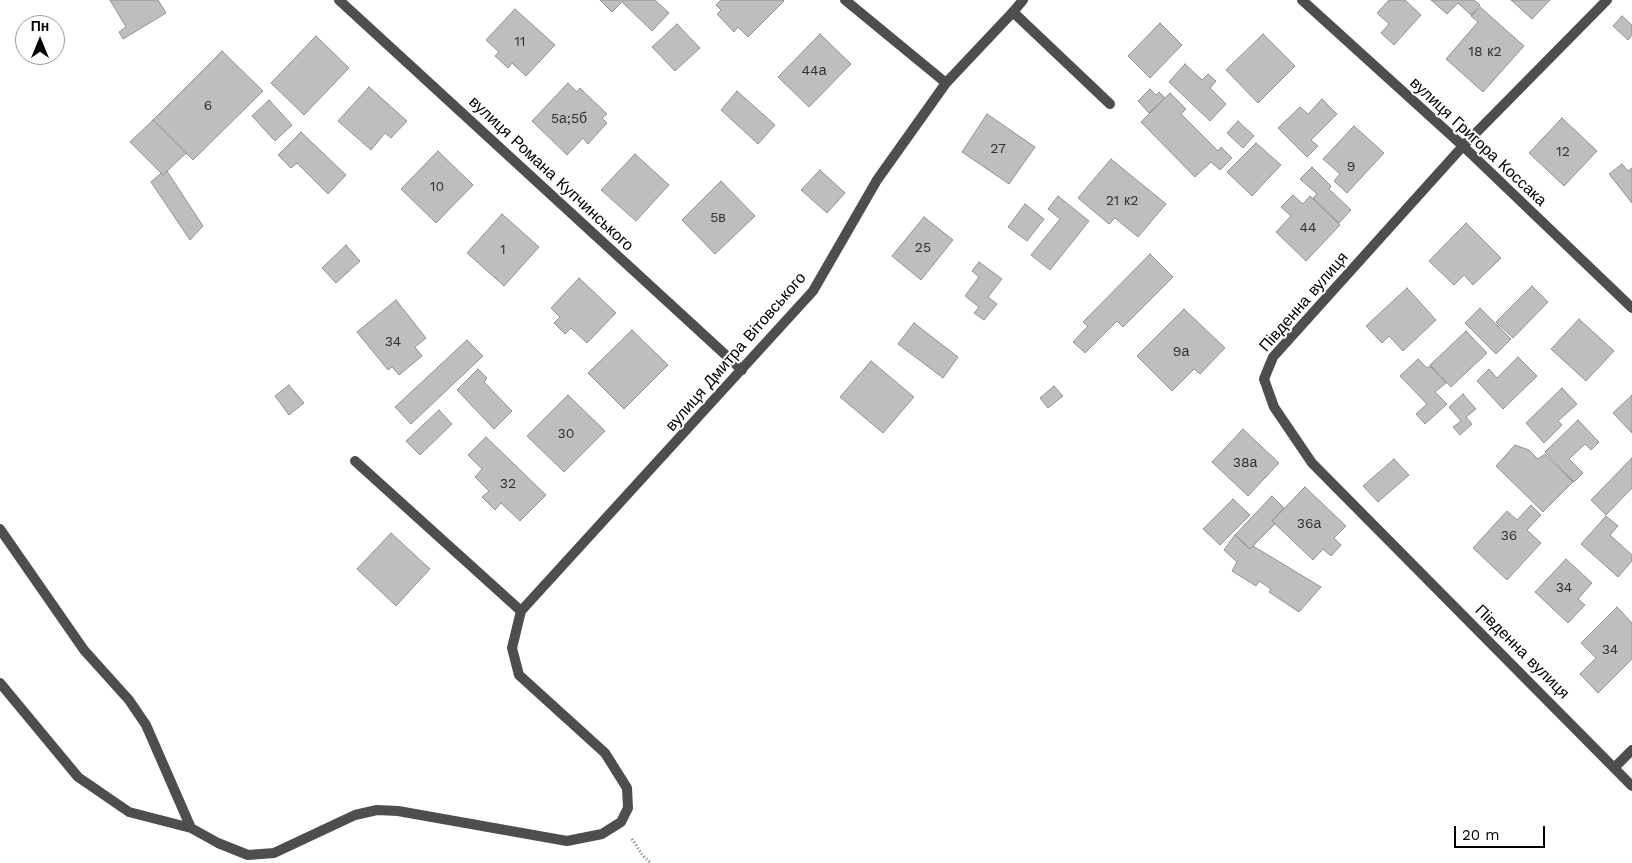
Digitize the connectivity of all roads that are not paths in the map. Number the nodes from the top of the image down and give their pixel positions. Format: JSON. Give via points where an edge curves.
{"nodes":[{"id":1,"x":339,"y":0,"type":"edge"},
{"id":2,"x":845,"y":0,"type":"edge"},
{"id":3,"x":1023,"y":0,"type":"edge"},
{"id":4,"x":1302,"y":0,"type":"edge"},
{"id":5,"x":1607,"y":0,"type":"edge"},
{"id":6,"x":1013,"y":12,"type":"junction"},
{"id":7,"x":946,"y":83,"type":"junction"},
{"id":8,"x":1110,"y":104,"type":"dead end"},
{"id":9,"x":1463,"y":146,"type":"junction"},
{"id":10,"x":1632,"y":308,"type":"edge"},
{"id":11,"x":742,"y":370,"type":"junction"},
{"id":12,"x":355,"y":461,"type":"dead end"},
{"id":13,"x":0,"y":529,"type":"edge"},
{"id":14,"x":521,"y":611,"type":"junction"},
{"id":15,"x":0,"y":683,"type":"edge"},
{"id":16,"x":1632,"y":750,"type":"edge"},
{"id":17,"x":1615,"y":767,"type":"junction"},
{"id":18,"x":1632,"y":786,"type":"edge"},
{"id":19,"x":191,"y":828,"type":"junction"}],
"edges":[{"from":1,"to":11,"type":"street","name":"вулиця Романа Купчинського"},
{"from":2,"to":7,"type":"street"},
{"from":3,"to":6,"type":"street","name":"вулиця Дмитра Вітовського"},
{"from":4,"to":9,"type":"street","name":"вулиця Григора Коссака"},
{"from":5,"to":9,"type":"street","name":"Південна вулиця"},
{"from":6,"to":7,"type":"street","name":"вулиця Дмитра Вітовського"},
{"from":6,"to":8,"type":"street"},
{"from":7,"to":11,"type":"street","name":"вулиця Дмитра Вітовського","via":[[877,180],[813,291]]},
{"from":9,"to":10,"type":"street","name":"вулиця Григора Коссака"},
{"from":9,"to":17,"type":"street","name":"Південна вулиця","via":[[1272,357],[1264,379],[1274,407],[1312,463]]},
{"from":11,"to":14,"type":"street","name":"вулиця Дмитра Вітовського"},
{"from":12,"to":14,"type":"street"},
{"from":13,"to":19,"type":"street","via":[[84,650],[129,700],[146,725]]},
{"from":14,"to":19,"type":"street","via":[[512,648],[519,675],[606,753],[627,788],[628,808],[621,822],[602,834],[567,841],[377,810],[355,814],[274,852],[248,855]]},
{"from":15,"to":19,"type":"street","via":[[78,777],[129,812]]},
{"from":16,"to":17,"type":"street"},
{"from":17,"to":18,"type":"street","name":"Південна вулиця"}]}
